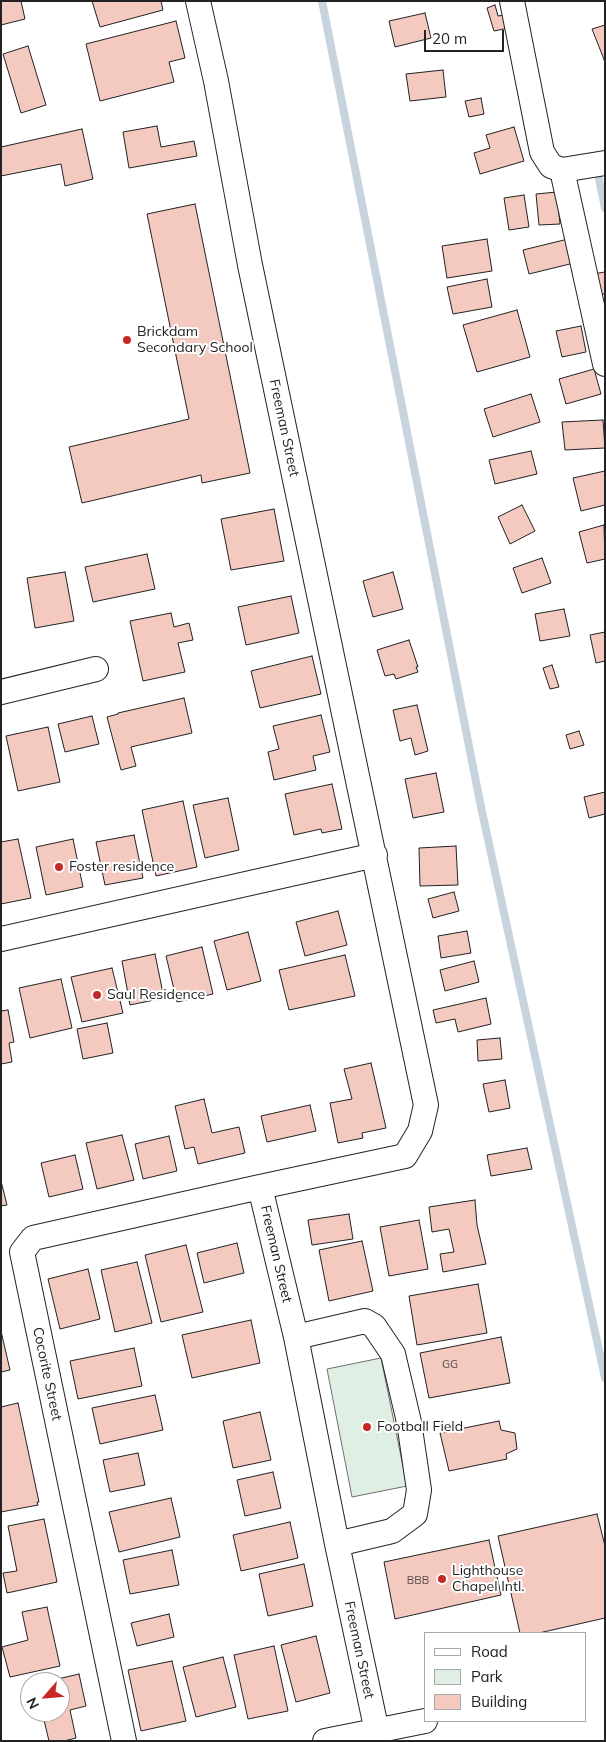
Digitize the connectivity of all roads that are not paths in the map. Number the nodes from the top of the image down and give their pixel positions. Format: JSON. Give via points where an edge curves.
{"nodes":[{"id":1,"x":198,"y":1,"type":"edge"},
{"id":2,"x":512,"y":1,"type":"edge"},
{"id":3,"x":605,"y":163,"type":"edge"},
{"id":4,"x":562,"y":170,"type":"junction"},
{"id":5,"x":605,"y":364,"type":"edge"},
{"id":6,"x":96,"y":669,"type":"dead end"},
{"id":7,"x":1,"y":692,"type":"edge"},
{"id":8,"x":375,"y":855,"type":"junction"},
{"id":9,"x":1,"y":939,"type":"edge"},
{"id":10,"x":260,"y":1187,"type":"junction"},
{"id":11,"x":296,"y":1337,"type":"junction"},
{"id":12,"x":337,"y":1544,"type":"junction"},
{"id":13,"x":424,"y":1721,"type":"edge"},
{"id":14,"x":378,"y":1735,"type":"edge"},
{"id":15,"x":124,"y":1741,"type":"edge"},
{"id":16,"x":325,"y":1741,"type":"edge"}],
"edges":[{"from":1,"to":8,"type":"street","name":"Freeman Street","via":[[250,265]]},
{"from":2,"to":4,"type":"street","via":[[542,152],[551,166]]},
{"from":3,"to":4,"type":"street"},
{"from":4,"to":5,"type":"street"},
{"from":6,"to":7,"type":"street"},
{"from":8,"to":9,"type":"street"},
{"from":8,"to":10,"type":"street","name":"Freeman Street","via":[[426,1105],[420,1131],[405,1156]]},
{"from":10,"to":11,"type":"street","name":"Freeman Street"},
{"from":10,"to":15,"type":"street","name":"Cocorite Street","via":[[33,1238],[22,1252]]},
{"from":11,"to":12,"type":"street","name":"Freeman Street"},
{"from":11,"to":12,"type":"street","via":[[365,1321],[374,1326],[393,1354],[409,1422],[419,1490],[415,1514],[392,1531]]},
{"from":12,"to":14,"type":"street","name":"Freeman Street"},
{"from":13,"to":14,"type":"street"},
{"from":14,"to":16,"type":"street"}]}
